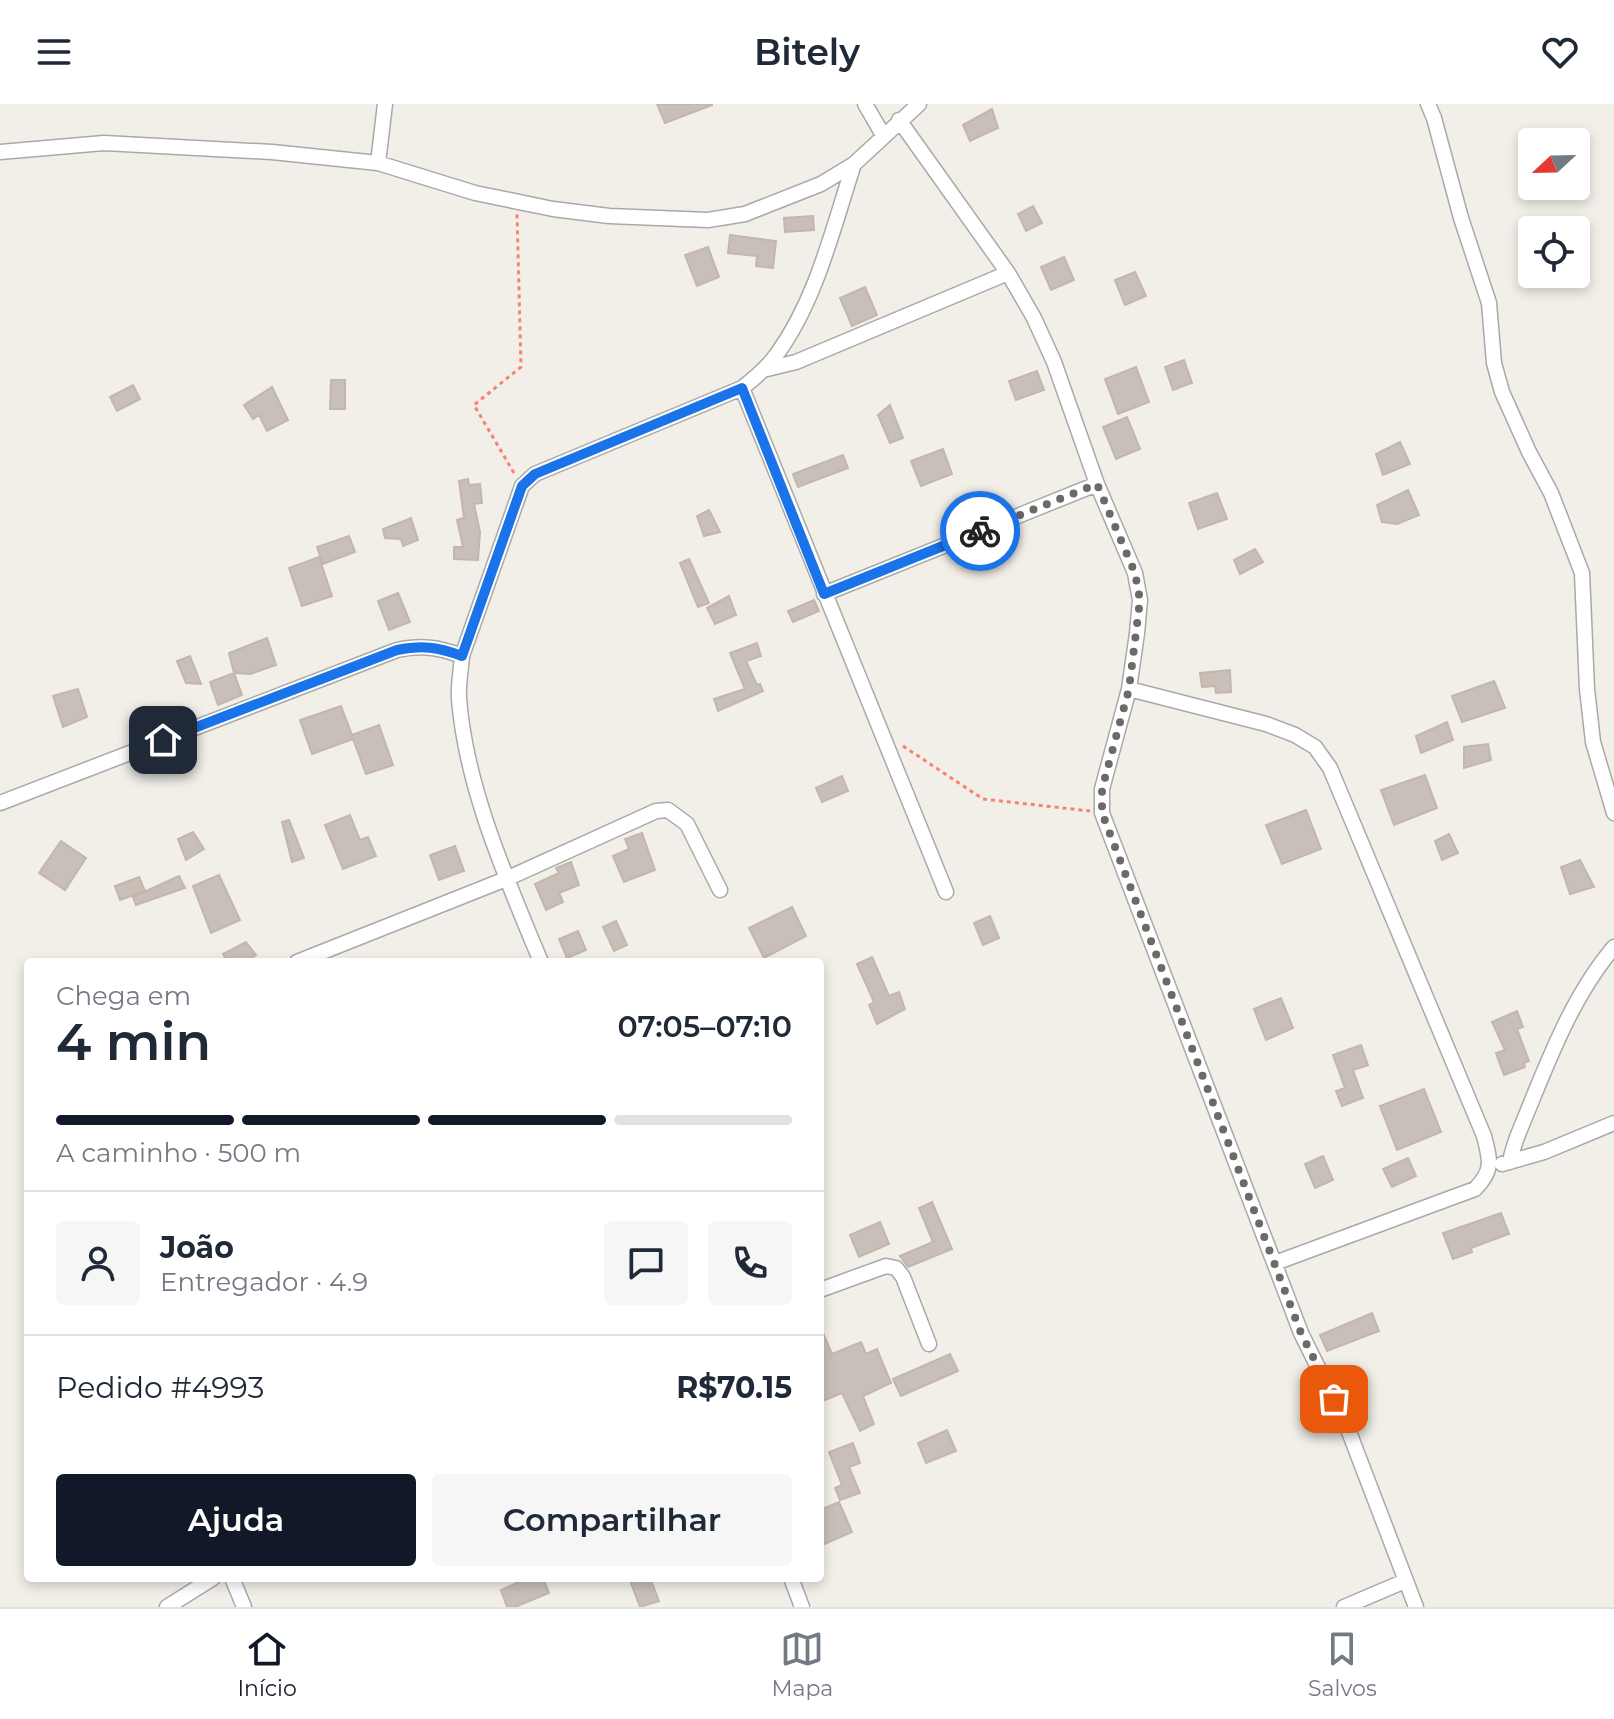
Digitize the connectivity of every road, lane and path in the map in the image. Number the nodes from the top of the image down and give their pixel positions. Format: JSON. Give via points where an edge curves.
{"nodes":[{"id":1,"x":385,"y":104,"type":"edge"},
{"id":2,"x":865,"y":104,"type":"edge"},
{"id":3,"x":919,"y":104,"type":"edge"},
{"id":4,"x":1428,"y":104,"type":"edge"},
{"id":5,"x":899,"y":120,"type":"junction"},
{"id":6,"x":883,"y":135,"type":"junction"},
{"id":7,"x":0,"y":152,"type":"edge"},
{"id":8,"x":378,"y":163,"type":"junction"},
{"id":9,"x":854,"y":164,"type":"junction"},
{"id":10,"x":516,"y":202,"type":"junction"},
{"id":11,"x":1008,"y":273,"type":"junction"},
{"id":12,"x":763,"y":370,"type":"junction"},
{"id":13,"x":742,"y":388,"type":"junction"},
{"id":14,"x":1097,"y":484,"type":"junction"},
{"id":15,"x":522,"y":486,"type":"junction"},
{"id":16,"x":824,"y":594,"type":"junction"},
{"id":17,"x":462,"y":656,"type":"junction"},
{"id":18,"x":1129,"y":689,"type":"junction"},
{"id":19,"x":880,"y":733,"type":"junction"},
{"id":20,"x":0,"y":803,"type":"edge"},
{"id":21,"x":1102,"y":813,"type":"junction"},
{"id":22,"x":1614,"y":813,"type":"edge"},
{"id":23,"x":506,"y":879,"type":"junction"},
{"id":24,"x":720,"y":890,"type":"dead end"},
{"id":25,"x":946,"y":892,"type":"dead end"},
{"id":26,"x":1614,"y":947,"type":"edge"},
{"id":27,"x":307,"y":958,"type":"edge"},
{"id":28,"x":539,"y":958,"type":"edge"},
{"id":29,"x":1614,"y":1123,"type":"edge"},
{"id":30,"x":1510,"y":1162,"type":"junction"},
{"id":31,"x":1490,"y":1166,"type":"junction"},
{"id":32,"x":1275,"y":1263,"type":"junction"},
{"id":33,"x":824,"y":1289,"type":"edge"},
{"id":34,"x":929,"y":1344,"type":"dead end"},
{"id":35,"x":1405,"y":1581,"type":"junction"},
{"id":36,"x":207,"y":1582,"type":"edge"},
{"id":37,"x":234,"y":1582,"type":"edge"},
{"id":38,"x":793,"y":1582,"type":"edge"},
{"id":39,"x":167,"y":1607,"type":"edge"},
{"id":40,"x":244,"y":1607,"type":"edge"},
{"id":41,"x":802,"y":1607,"type":"edge"},
{"id":42,"x":1344,"y":1607,"type":"edge"},
{"id":43,"x":1416,"y":1607,"type":"edge"}],
"edges":[{"from":1,"to":8,"type":"street"},
{"from":2,"to":6,"type":"street"},
{"from":3,"to":5,"type":"street"},
{"from":4,"to":22,"type":"street","via":[[1489,303],[1502,392],[1582,573],[1593,742]]},
{"from":5,"to":6,"type":"street"},
{"from":5,"to":11,"type":"street"},
{"from":6,"to":9,"type":"street"},
{"from":7,"to":8,"type":"street","via":[[104,143]]},
{"from":8,"to":10,"type":"street"},
{"from":9,"to":10,"type":"street","via":[[788,198],[745,214],[708,220],[609,216]]},
{"from":9,"to":12,"type":"street","via":[[815,283],[790,334]]},
{"from":10,"to":15,"type":"path","via":[[521,367],[474,405]]},
{"from":11,"to":12,"type":"street","via":[[817,354]]},
{"from":11,"to":14,"type":"street","via":[[1054,362]]},
{"from":12,"to":13,"type":"street"},
{"from":13,"to":15,"type":"street","via":[[535,474]]},
{"from":13,"to":16,"type":"street"},
{"from":14,"to":16,"type":"street"},
{"from":14,"to":18,"type":"street","via":[[1135,573],[1140,600]]},
{"from":15,"to":17,"type":"street"},
{"from":16,"to":19,"type":"street"},
{"from":17,"to":20,"type":"street","via":[[438,647],[397,650]]},
{"from":17,"to":23,"type":"street","via":[[462,726]]},
{"from":18,"to":21,"type":"street","via":[[1102,789]]},
{"from":18,"to":31,"type":"street","via":[[1266,724],[1315,747],[1337,783],[1484,1136]]},
{"from":19,"to":21,"type":"path","via":[[983,799]]},
{"from":19,"to":25,"type":"street"},
{"from":21,"to":32,"type":"street"},
{"from":23,"to":24,"type":"street","via":[[638,817],[668,810],[687,824]]},
{"from":23,"to":27,"type":"street"},
{"from":23,"to":28,"type":"street"},
{"from":26,"to":30,"type":"street","via":[[1600,963],[1542,1071]]},
{"from":29,"to":30,"type":"street"},
{"from":30,"to":31,"type":"street"},
{"from":31,"to":32,"type":"street","via":[[1475,1189]]},
{"from":32,"to":35,"type":"street","via":[[1301,1333],[1346,1424]]},
{"from":33,"to":34,"type":"street","via":[[886,1266],[896,1268]]},
{"from":35,"to":42,"type":"street"},
{"from":35,"to":43,"type":"street"},
{"from":36,"to":39,"type":"street"},
{"from":37,"to":40,"type":"street"},
{"from":38,"to":41,"type":"street"}]}
